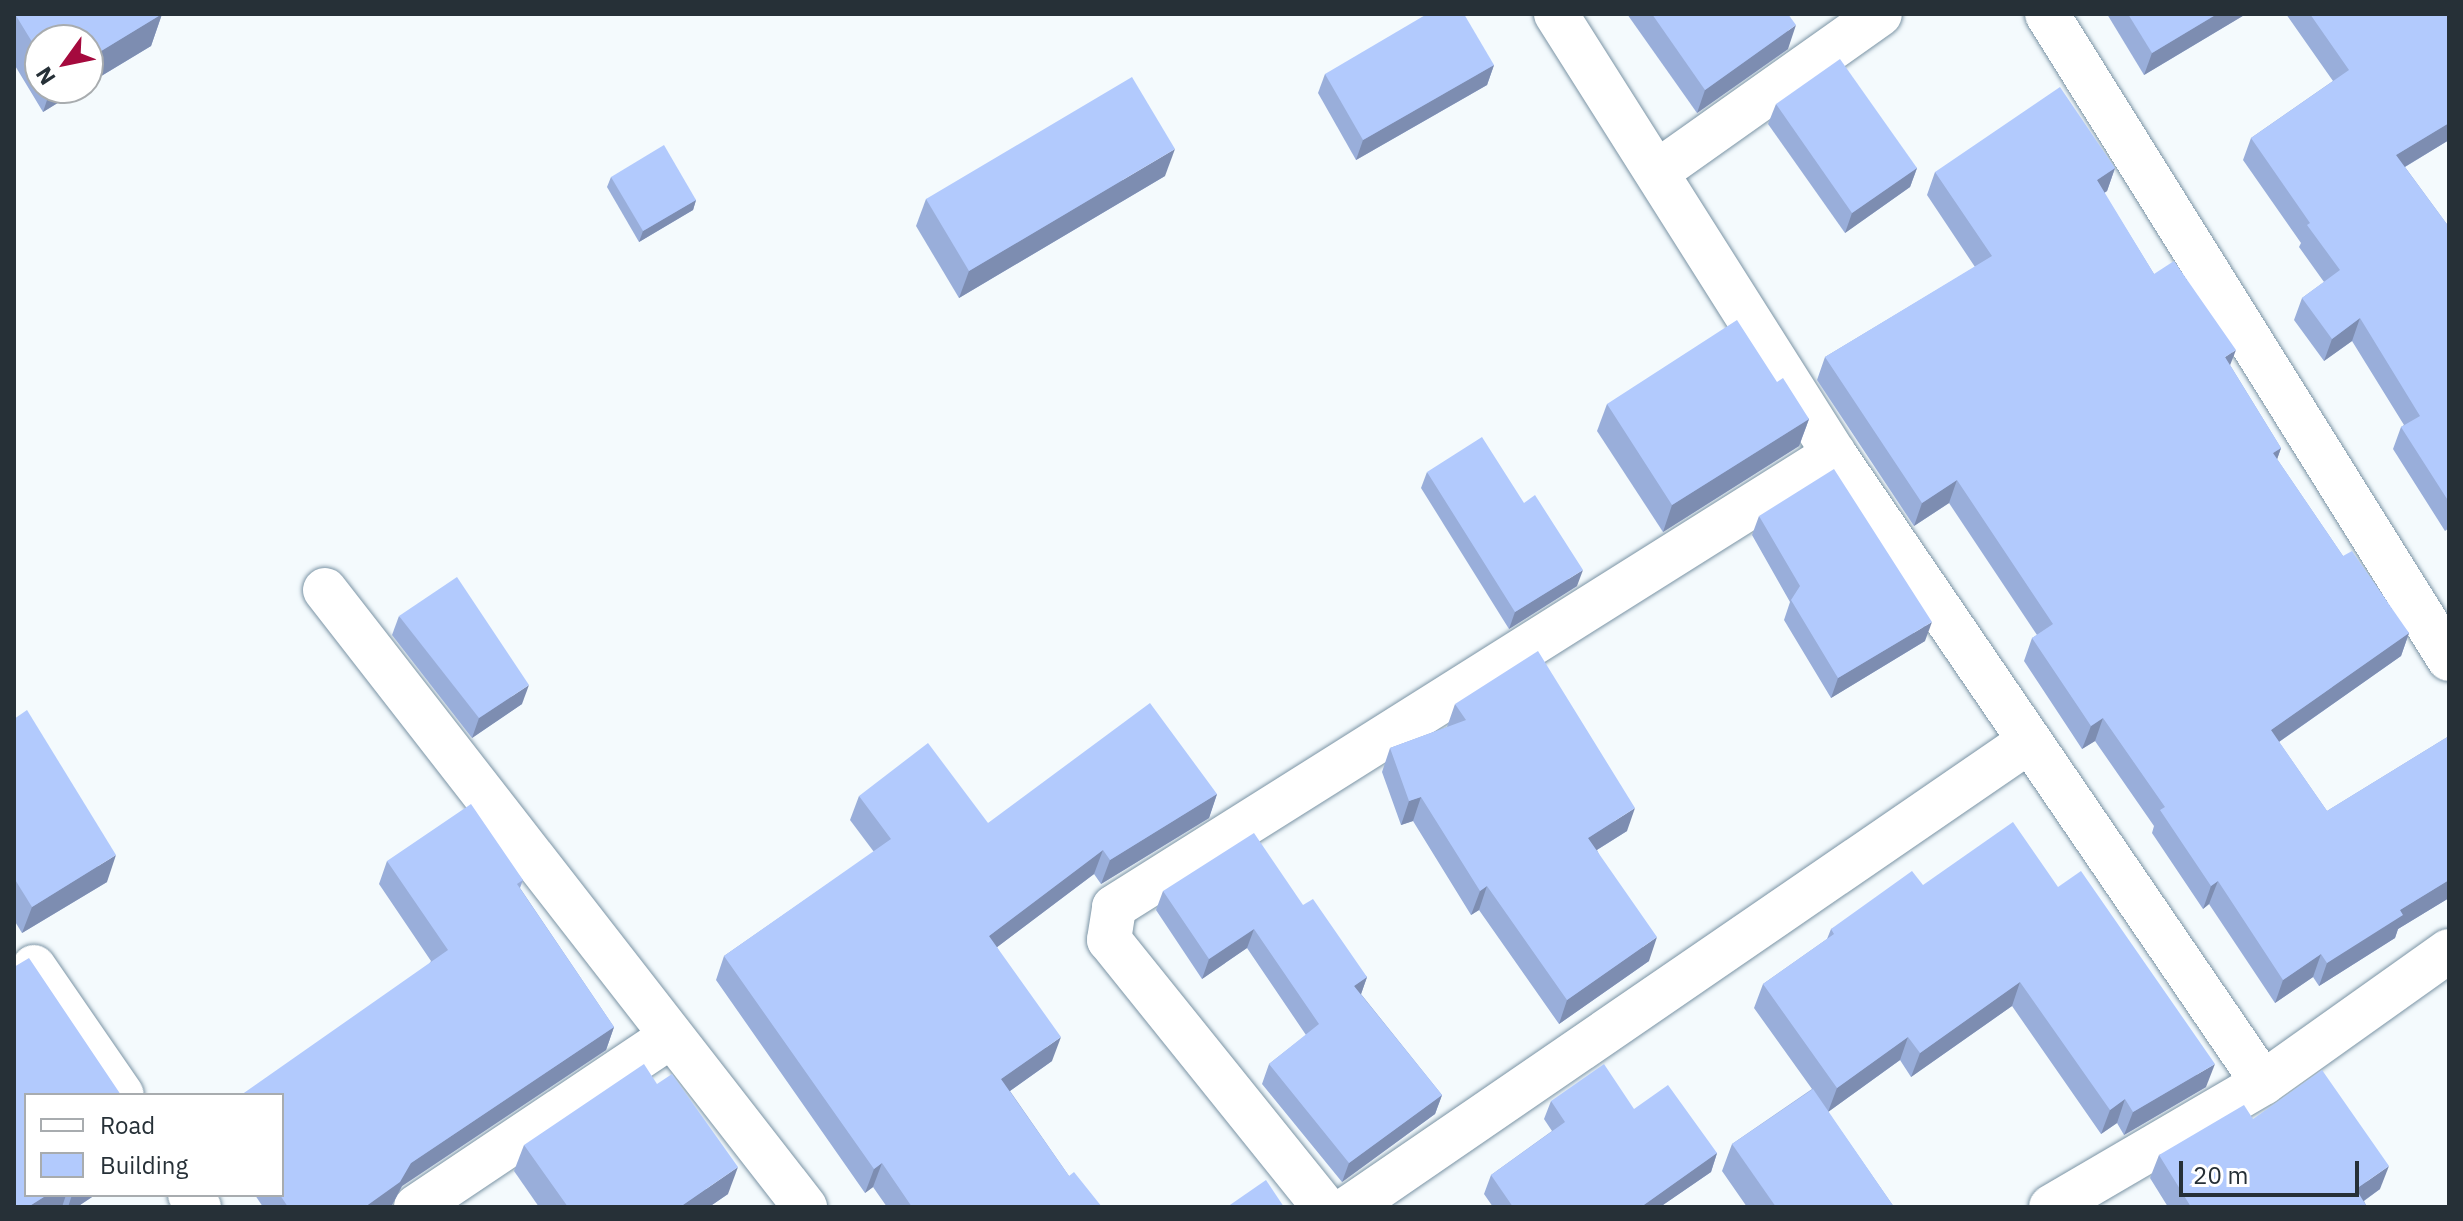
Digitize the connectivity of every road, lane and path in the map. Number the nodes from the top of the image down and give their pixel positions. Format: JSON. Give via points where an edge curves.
{"nodes":[{"id":1,"x":1556,"y":14,"type":"edge"},
{"id":2,"x":1880,"y":14,"type":"edge"},
{"id":3,"x":2047,"y":14,"type":"edge"},
{"id":4,"x":1657,"y":172,"type":"junction"},
{"id":5,"x":1834,"y":454,"type":"junction"},
{"id":6,"x":325,"y":590,"type":"dead end"},
{"id":7,"x":2449,"y":659,"type":"edge"},
{"id":8,"x":2028,"y":742,"type":"junction"},
{"id":9,"x":2449,"y":951,"type":"edge"},
{"id":10,"x":34,"y":967,"type":"edge"},
{"id":11,"x":670,"y":1037,"type":"junction"},
{"id":12,"x":2263,"y":1083,"type":"junction"},
{"id":13,"x":121,"y":1093,"type":"edge"},
{"id":14,"x":416,"y":1207,"type":"edge"},
{"id":15,"x":805,"y":1207,"type":"edge"},
{"id":16,"x":1324,"y":1207,"type":"edge"},
{"id":17,"x":1350,"y":1207,"type":"edge"},
{"id":18,"x":2051,"y":1207,"type":"edge"}],
"edges":[{"from":1,"to":4,"type":"street"},
{"from":2,"to":4,"type":"street"},
{"from":3,"to":7,"type":"street"},
{"from":4,"to":5,"type":"street"},
{"from":5,"to":8,"type":"street"},
{"from":5,"to":16,"type":"street","via":[[1114,907],[1109,940]]},
{"from":6,"to":11,"type":"street"},
{"from":8,"to":12,"type":"street"},
{"from":8,"to":17,"type":"street"},
{"from":9,"to":12,"type":"street"},
{"from":10,"to":13,"type":"street"},
{"from":11,"to":14,"type":"street"},
{"from":11,"to":15,"type":"street"},
{"from":12,"to":18,"type":"street"}]}
